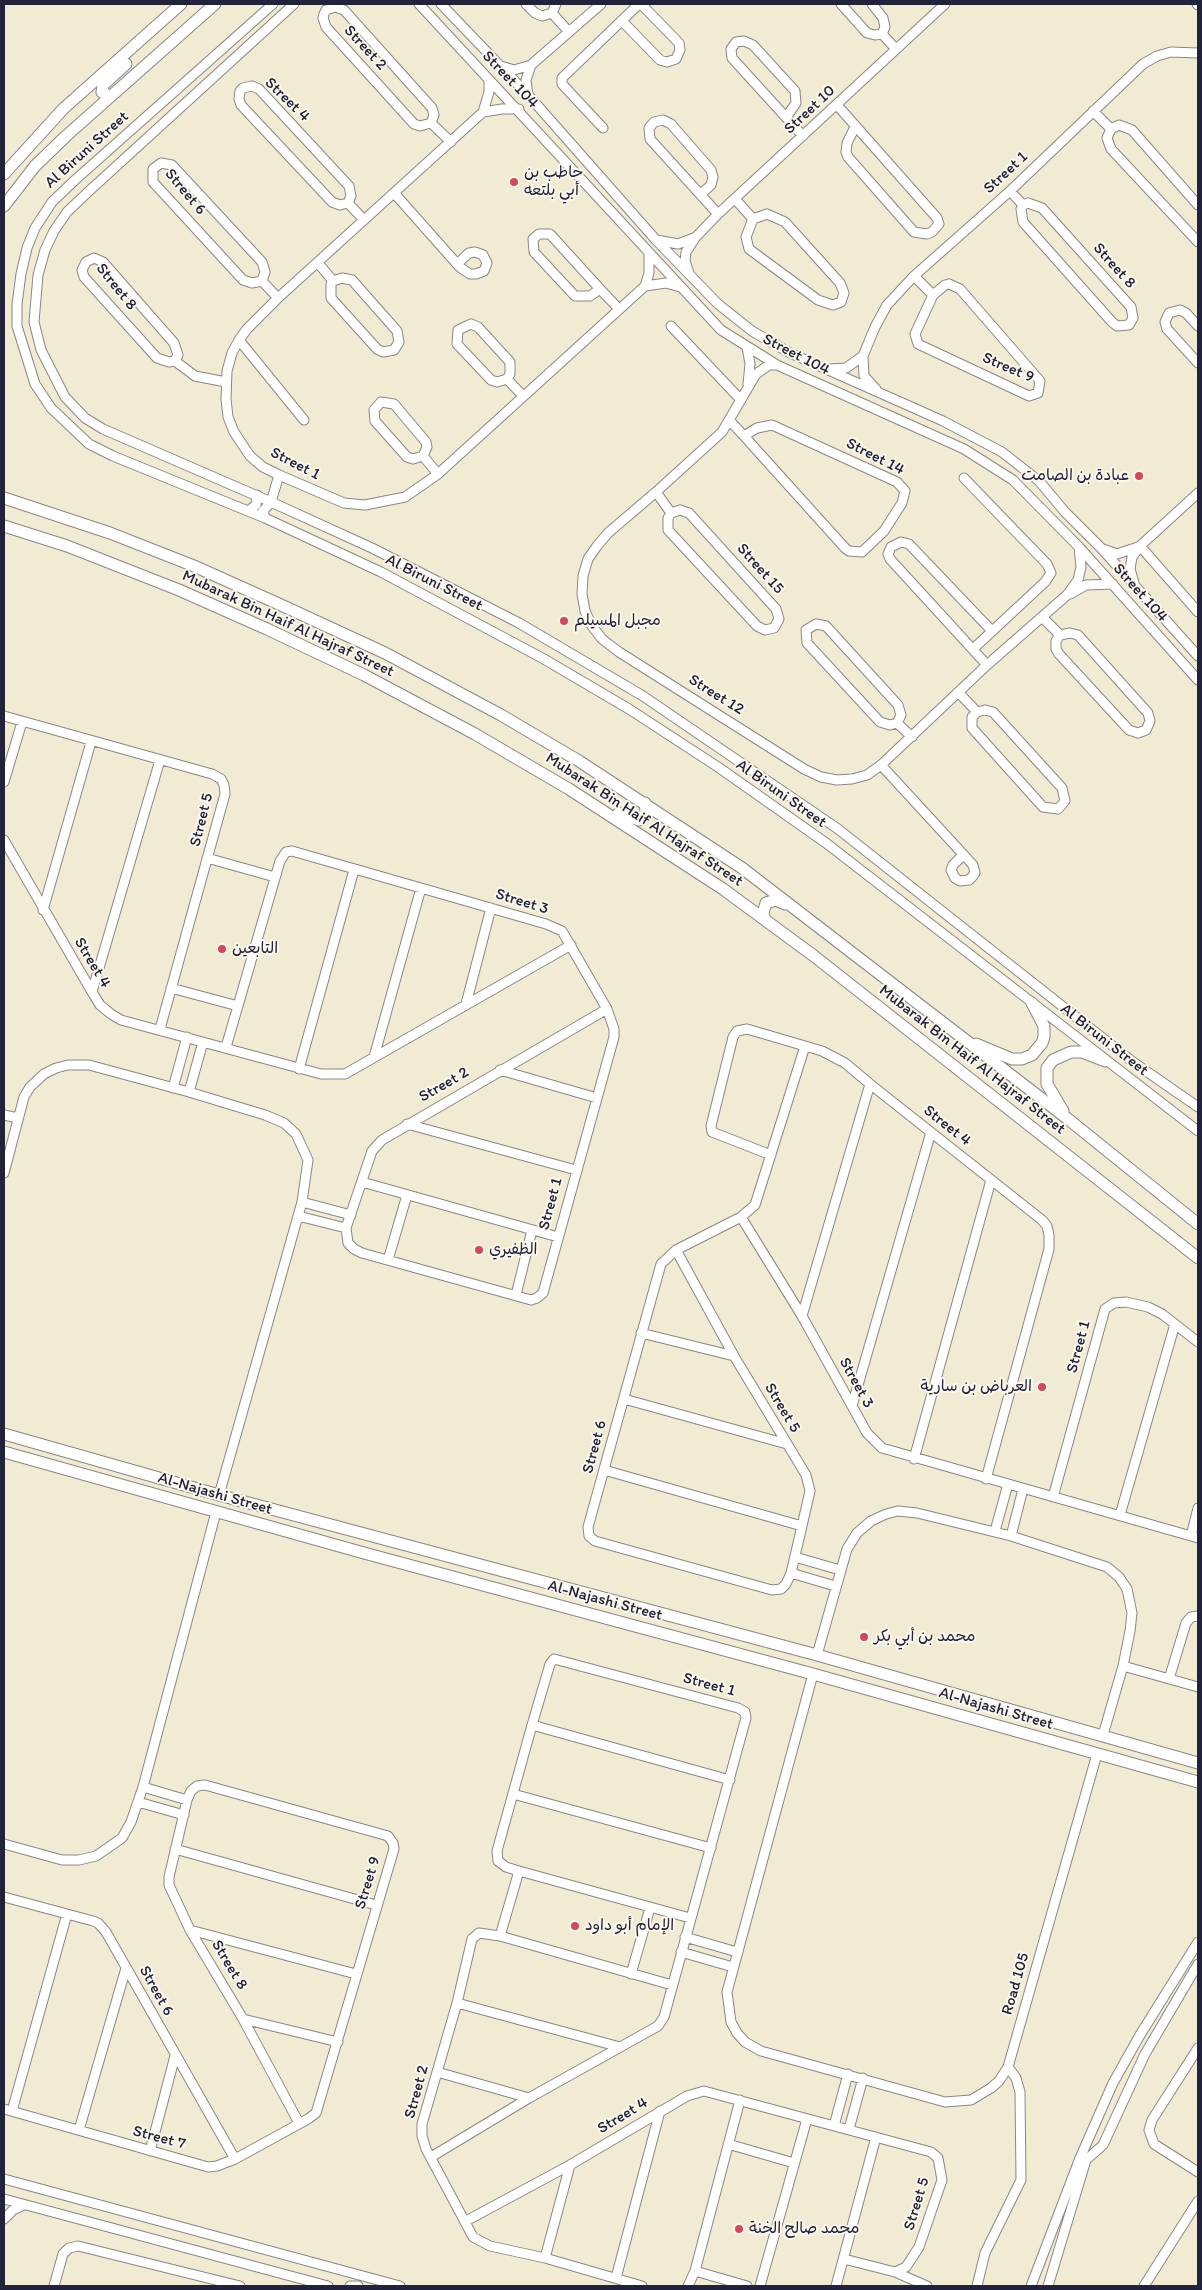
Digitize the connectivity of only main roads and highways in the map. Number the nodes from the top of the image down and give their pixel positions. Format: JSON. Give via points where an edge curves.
{"nodes":[{"id":1,"x":181,"y":4,"type":"edge"},
{"id":2,"x":215,"y":4,"type":"edge"},
{"id":3,"x":158,"y":24,"type":"junction"},
{"id":4,"x":110,"y":97,"type":"junction"},
{"id":5,"x":4,"y":174,"type":"edge"},
{"id":6,"x":4,"y":206,"type":"edge"},
{"id":7,"x":4,"y":498,"type":"edge"},
{"id":8,"x":4,"y":526,"type":"edge"},
{"id":9,"x":564,"y":786,"type":"junction"},
{"id":10,"x":645,"y":803,"type":"junction"},
{"id":11,"x":789,"y":905,"type":"junction"},
{"id":12,"x":765,"y":920,"type":"junction"},
{"id":13,"x":1032,"y":1003,"type":"road end"},
{"id":14,"x":962,"y":1038,"type":"junction"},
{"id":15,"x":1106,"y":1061,"type":"road end"},
{"id":16,"x":1068,"y":1119,"type":"junction"},
{"id":17,"x":1198,"y":1222,"type":"edge"},
{"id":18,"x":1198,"y":1258,"type":"edge"},
{"id":19,"x":4,"y":1434,"type":"edge"},
{"id":20,"x":4,"y":1452,"type":"edge"},
{"id":21,"x":88,"y":1458,"type":"junction"},
{"id":22,"x":120,"y":1467,"type":"junction"},
{"id":23,"x":85,"y":1475,"type":"junction"},
{"id":24,"x":114,"y":1483,"type":"junction"},
{"id":25,"x":343,"y":1527,"type":"junction"},
{"id":26,"x":371,"y":1534,"type":"junction"},
{"id":27,"x":337,"y":1545,"type":"junction"},
{"id":28,"x":364,"y":1553,"type":"junction"},
{"id":29,"x":979,"y":1700,"type":"junction"},
{"id":30,"x":1005,"y":1708,"type":"junction"},
{"id":31,"x":973,"y":1719,"type":"junction"},
{"id":32,"x":1000,"y":1726,"type":"junction"},
{"id":33,"x":1198,"y":1763,"type":"edge"},
{"id":34,"x":1198,"y":1782,"type":"edge"}],
"edges":[{"from":1,"to":3,"type":"main road"},
{"from":2,"to":4,"type":"main road"},
{"from":3,"to":4,"type":"main road","via":[[152,40],[103,84],[102,92]]},
{"from":3,"to":5,"type":"main road","via":[[63,109]]},
{"from":4,"to":6,"type":"main road","via":[[35,166]]},
{"from":7,"to":10,"type":"main road","name":"Mubarak Bin Haif Al Hajraf Street","via":[[110,533],[194,566],[385,653],[501,716]]},
{"from":8,"to":9,"type":"main road","name":"Mubarak Bin Haif Al Hajraf Street","via":[[76,549],[267,629],[364,675]]},
{"from":9,"to":10,"type":"main road","via":[[636,820],[645,815]]},
{"from":9,"to":12,"type":"main road","name":"Mubarak Bin Haif Al Hajraf Street","via":[[649,839]]},
{"from":10,"to":11,"type":"main road","name":"Mubarak Bin Haif Al Hajraf Street","via":[[742,868]]},
{"from":11,"to":12,"type":"main road","via":[[776,900],[766,903]]},
{"from":11,"to":14,"type":"main road","name":"Mubarak Bin Haif Al Hajraf Street"},
{"from":12,"to":18,"type":"main road","name":"Mubarak Bin Haif Al Hajraf Street"},
{"from":13,"to":14,"type":"main road","via":[[1044,1026],[1042,1043],[1032,1055],[1012,1059]]},
{"from":14,"to":16,"type":"main road","name":"Mubarak Bin Haif Al Hajraf Street"},
{"from":15,"to":16,"type":"main road","via":[[1082,1052],[1071,1052],[1054,1060],[1047,1068],[1047,1084]]},
{"from":16,"to":17,"type":"main road","name":"Mubarak Bin Haif Al Hajraf Street"},
{"from":19,"to":21,"type":"main road","name":"Al-Najashi Street"},
{"from":20,"to":23,"type":"main road","name":"Al-Najashi Street"},
{"from":21,"to":22,"type":"main road","name":"Al-Najashi Street"},
{"from":21,"to":23,"type":"main road","via":[[90,1464]]},
{"from":22,"to":24,"type":"main road","via":[[112,1475]]},
{"from":22,"to":25,"type":"main road","name":"Al-Najashi Street"},
{"from":23,"to":24,"type":"main road","name":"Al-Najashi Street"},
{"from":24,"to":27,"type":"main road","name":"Al-Najashi Street"},
{"from":25,"to":26,"type":"main road","name":"Al-Najashi Street"},
{"from":25,"to":27,"type":"main road","via":[[346,1538]]},
{"from":26,"to":28,"type":"main road","via":[[364,1540]]},
{"from":26,"to":29,"type":"main road","name":"Al-Najashi Street"},
{"from":27,"to":28,"type":"main road","name":"Al-Najashi Street"},
{"from":28,"to":31,"type":"main road","name":"Al-Najashi Street"},
{"from":29,"to":30,"type":"main road","name":"Al-Najashi Street"},
{"from":29,"to":31,"type":"main road","via":[[980,1712]]},
{"from":30,"to":32,"type":"main road","via":[[998,1716]]},
{"from":30,"to":33,"type":"main road","name":"Al-Najashi Street"},
{"from":31,"to":32,"type":"main road","name":"Al-Najashi Street"},
{"from":32,"to":34,"type":"main road","name":"Al-Najashi Street"}]}
